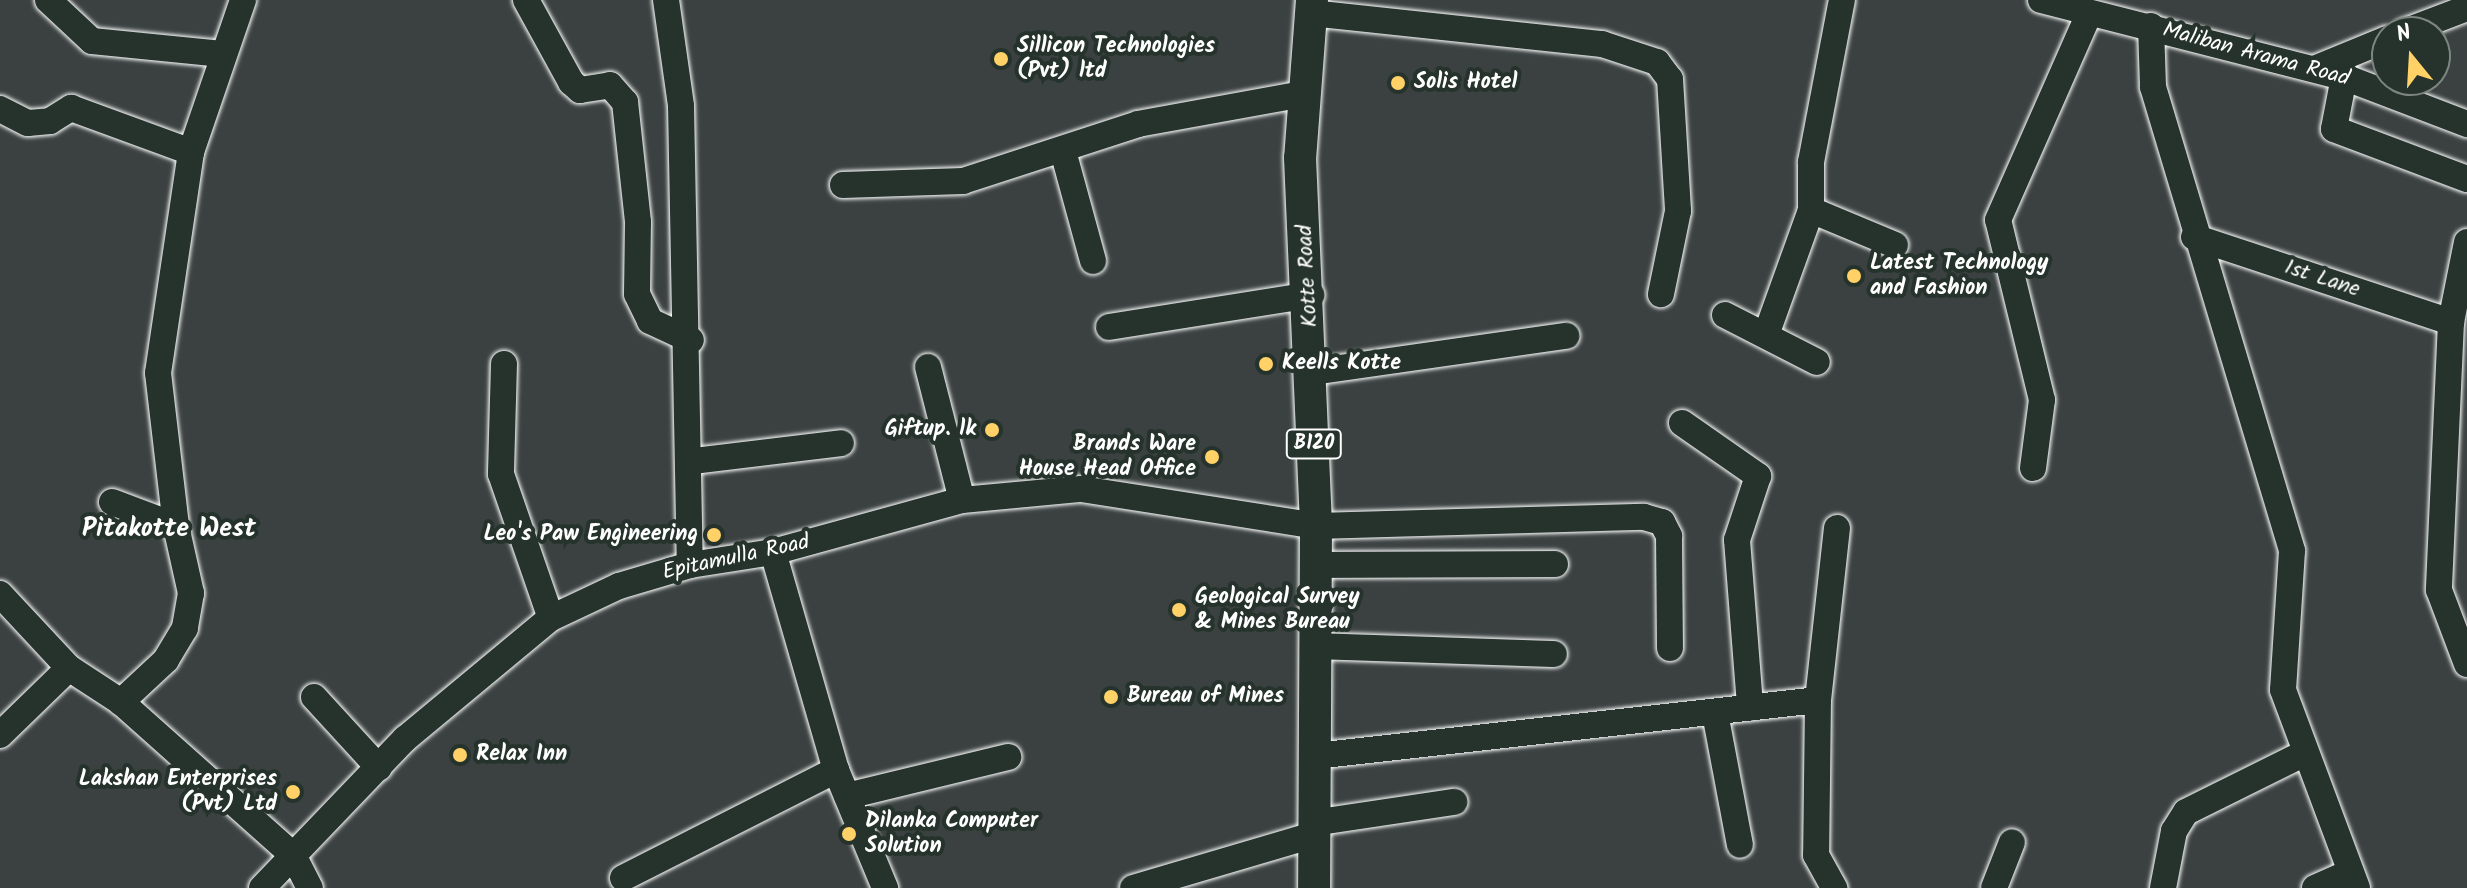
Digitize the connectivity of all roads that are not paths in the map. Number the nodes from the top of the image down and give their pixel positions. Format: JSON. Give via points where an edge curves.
{"nodes":[{"id":1,"x":48,"y":0,"type":"edge"},
{"id":2,"x":243,"y":0,"type":"edge"},
{"id":3,"x":526,"y":0,"type":"edge"},
{"id":4,"x":666,"y":0,"type":"edge"},
{"id":5,"x":1842,"y":0,"type":"edge"},
{"id":6,"x":2041,"y":0,"type":"edge"},
{"id":7,"x":1312,"y":6,"type":"edge"},
{"id":8,"x":2467,"y":8,"type":"edge"},
{"id":9,"x":2089,"y":14,"type":"junction"},
{"id":10,"x":2446,"y":16,"type":"edge"},
{"id":11,"x":2151,"y":26,"type":"junction"},
{"id":12,"x":2371,"y":46,"type":"edge"},
{"id":13,"x":222,"y":54,"type":"junction"},
{"id":14,"x":2314,"y":69,"type":"junction"},
{"id":15,"x":2344,"y":77,"type":"junction"},
{"id":16,"x":1303,"y":94,"type":"junction"},
{"id":17,"x":0,"y":109,"type":"edge"},
{"id":18,"x":2467,"y":124,"type":"edge"},
{"id":19,"x":1063,"y":151,"type":"junction"},
{"id":20,"x":191,"y":152,"type":"junction"},
{"id":21,"x":2467,"y":179,"type":"edge"},
{"id":22,"x":843,"y":185,"type":"dead end"},
{"id":23,"x":1811,"y":210,"type":"junction"},
{"id":24,"x":2194,"y":237,"type":"junction"},
{"id":25,"x":2467,"y":242,"type":"edge"},
{"id":26,"x":1895,"y":245,"type":"dead end"},
{"id":27,"x":1093,"y":261,"type":"dead end"},
{"id":28,"x":1661,"y":294,"type":"dead end"},
{"id":29,"x":1311,"y":295,"type":"junction"},
{"id":30,"x":1725,"y":315,"type":"dead end"},
{"id":31,"x":2451,"y":322,"type":"junction"},
{"id":32,"x":1109,"y":327,"type":"dead end"},
{"id":33,"x":1766,"y":335,"type":"junction"},
{"id":34,"x":1566,"y":336,"type":"dead end"},
{"id":35,"x":691,"y":340,"type":"junction"},
{"id":36,"x":1817,"y":362,"type":"dead end"},
{"id":37,"x":504,"y":364,"type":"dead end"},
{"id":38,"x":928,"y":367,"type":"dead end"},
{"id":39,"x":1312,"y":372,"type":"junction"},
{"id":40,"x":1682,"y":423,"type":"dead end"},
{"id":41,"x":841,"y":443,"type":"dead end"},
{"id":42,"x":693,"y":461,"type":"junction"},
{"id":43,"x":2033,"y":468,"type":"dead end"},
{"id":44,"x":962,"y":500,"type":"junction"},
{"id":45,"x":112,"y":502,"type":"dead end"},
{"id":46,"x":176,"y":526,"type":"junction"},
{"id":47,"x":1316,"y":526,"type":"junction"},
{"id":48,"x":1837,"y":528,"type":"dead end"},
{"id":49,"x":773,"y":552,"type":"junction"},
{"id":50,"x":1555,"y":564,"type":"dead end"},
{"id":51,"x":690,"y":565,"type":"junction"},
{"id":52,"x":1314,"y":565,"type":"junction"},
{"id":53,"x":0,"y":594,"type":"edge"},
{"id":54,"x":551,"y":618,"type":"junction"},
{"id":55,"x":1313,"y":646,"type":"junction"},
{"id":56,"x":1670,"y":648,"type":"dead end"},
{"id":57,"x":1554,"y":654,"type":"dead end"},
{"id":58,"x":2467,"y":664,"type":"edge"},
{"id":59,"x":69,"y":668,"type":"junction"},
{"id":60,"x":314,"y":697,"type":"dead end"},
{"id":61,"x":1818,"y":700,"type":"junction"},
{"id":62,"x":121,"y":702,"type":"junction"},
{"id":63,"x":1750,"y":707,"type":"junction"},
{"id":64,"x":1715,"y":713,"type":"junction"},
{"id":65,"x":0,"y":735,"type":"edge"},
{"id":66,"x":2303,"y":754,"type":"junction"},
{"id":67,"x":1315,"y":756,"type":"junction"},
{"id":68,"x":1008,"y":757,"type":"dead end"},
{"id":69,"x":379,"y":768,"type":"junction"},
{"id":70,"x":836,"y":770,"type":"junction"},
{"id":71,"x":847,"y":796,"type":"junction"},
{"id":72,"x":1454,"y":802,"type":"dead end"},
{"id":73,"x":1313,"y":829,"type":"junction"},
{"id":74,"x":2012,"y":842,"type":"dead end"},
{"id":75,"x":1740,"y":845,"type":"dead end"},
{"id":76,"x":293,"y":855,"type":"junction"},
{"id":77,"x":623,"y":878,"type":"dead end"},
{"id":78,"x":2354,"y":880,"type":"edge"},
{"id":79,"x":1308,"y":884,"type":"edge"},
{"id":80,"x":873,"y":885,"type":"edge"},
{"id":81,"x":262,"y":888,"type":"edge"},
{"id":82,"x":310,"y":888,"type":"edge"},
{"id":83,"x":1133,"y":888,"type":"edge"},
{"id":84,"x":1834,"y":888,"type":"edge"},
{"id":85,"x":1994,"y":888,"type":"edge"},
{"id":86,"x":2163,"y":888,"type":"edge"},
{"id":87,"x":2315,"y":888,"type":"edge"}],
"edges":[{"from":1,"to":13,"type":"street","via":[[92,41]]},
{"from":2,"to":13,"type":"street"},
{"from":3,"to":35,"type":"street","via":[[571,82],[580,90],[610,85],[625,102],[638,222],[637,294],[650,321]]},
{"from":4,"to":35,"type":"street","via":[[677,47]]},
{"from":5,"to":23,"type":"street","via":[[1811,162]]},
{"from":6,"to":9,"type":"street","name":"Maliban Arama Road"},
{"from":7,"to":16,"type":"main road","name":"Kotte Road","number":"B120"},
{"from":7,"to":28,"type":"street","via":[[1602,44],[1657,62],[1670,79],[1678,211]]},
{"from":8,"to":10,"type":"street"},
{"from":9,"to":11,"type":"street","name":"Maliban Arama Road"},
{"from":9,"to":43,"type":"street","via":[[1998,220],[2042,400]]},
{"from":11,"to":14,"type":"street","name":"Maliban Arama Road"},
{"from":11,"to":24,"type":"street","via":[[2153,87]]},
{"from":12,"to":14,"type":"street"},
{"from":13,"to":20,"type":"street"},
{"from":14,"to":15,"type":"street","name":"Maliban Arama Road"},
{"from":15,"to":18,"type":"street","name":"Maliban Arama Road"},
{"from":15,"to":21,"type":"street","via":[[2334,129]]},
{"from":16,"to":19,"type":"street","via":[[1138,124]]},
{"from":16,"to":29,"type":"main road","name":"Kotte Road","number":"B120"},
{"from":17,"to":20,"type":"street","via":[[28,123],[50,121],[71,108]]},
{"from":19,"to":22,"type":"street","via":[[963,181]]},
{"from":19,"to":27,"type":"street"},
{"from":20,"to":46,"type":"street","via":[[158,373]]},
{"from":23,"to":26,"type":"street"},
{"from":23,"to":33,"type":"street"},
{"from":24,"to":31,"type":"street","name":"1st Lane"},
{"from":24,"to":66,"type":"street","via":[[2292,551],[2283,690]]},
{"from":25,"to":31,"type":"street"},
{"from":29,"to":32,"type":"street"},
{"from":29,"to":39,"type":"main road","name":"Kotte Road","number":"B120"},
{"from":30,"to":33,"type":"street"},
{"from":31,"to":58,"type":"street","via":[[2439,590]]},
{"from":33,"to":36,"type":"street"},
{"from":34,"to":39,"type":"street"},
{"from":35,"to":42,"type":"street"},
{"from":37,"to":54,"type":"street","via":[[501,474]]},
{"from":38,"to":44,"type":"street"},
{"from":39,"to":47,"type":"main road","name":"Kotte Road","number":"B120"},
{"from":40,"to":63,"type":"street","via":[[1758,476],[1737,540]]},
{"from":41,"to":42,"type":"street"},
{"from":42,"to":51,"type":"street"},
{"from":44,"to":47,"type":"street","name":"Epitamulla Road","via":[[1081,489]]},
{"from":44,"to":49,"type":"street","name":"Epitamulla Road"},
{"from":45,"to":46,"type":"street"},
{"from":46,"to":62,"type":"street","via":[[191,593],[185,628],[166,660]]},
{"from":47,"to":52,"type":"main road","name":"Kotte Road","number":"B120"},
{"from":47,"to":56,"type":"street","name":"Epitamulla Road","via":[[1662,522],[1669,536]]},
{"from":48,"to":61,"type":"street"},
{"from":49,"to":51,"type":"street","name":"Epitamulla Road"},
{"from":49,"to":70,"type":"street"},
{"from":50,"to":52,"type":"street"},
{"from":51,"to":54,"type":"street","name":"Epitamulla Road","via":[[619,586]]},
{"from":52,"to":55,"type":"main road","name":"Kotte Road","number":"B120"},
{"from":53,"to":59,"type":"street"},
{"from":54,"to":69,"type":"street","name":"Epitamulla Road"},
{"from":55,"to":57,"type":"street"},
{"from":55,"to":67,"type":"main road","name":"Kotte Road","number":"B120"},
{"from":59,"to":62,"type":"street"},
{"from":59,"to":65,"type":"street"},
{"from":60,"to":69,"type":"street"},
{"from":61,"to":63,"type":"street"},
{"from":61,"to":84,"type":"street","via":[[1816,855]]},
{"from":62,"to":76,"type":"street"},
{"from":63,"to":64,"type":"street"},
{"from":64,"to":67,"type":"street"},
{"from":64,"to":75,"type":"street"},
{"from":66,"to":78,"type":"street"},
{"from":66,"to":86,"type":"street","via":[[2186,812],[2174,831]]},
{"from":67,"to":73,"type":"main road","name":"Kotte Road","number":"B120"},
{"from":68,"to":71,"type":"street"},
{"from":69,"to":76,"type":"street","name":"Epitamulla Road"},
{"from":70,"to":71,"type":"street"},
{"from":70,"to":77,"type":"street"},
{"from":71,"to":80,"type":"street"},
{"from":72,"to":73,"type":"street"},
{"from":73,"to":79,"type":"main road","name":"Kotte Road","number":"B120"},
{"from":73,"to":83,"type":"street"},
{"from":74,"to":85,"type":"street"},
{"from":76,"to":81,"type":"street","name":"Epitamulla Road"},
{"from":76,"to":82,"type":"street"},
{"from":78,"to":87,"type":"street"}]}
